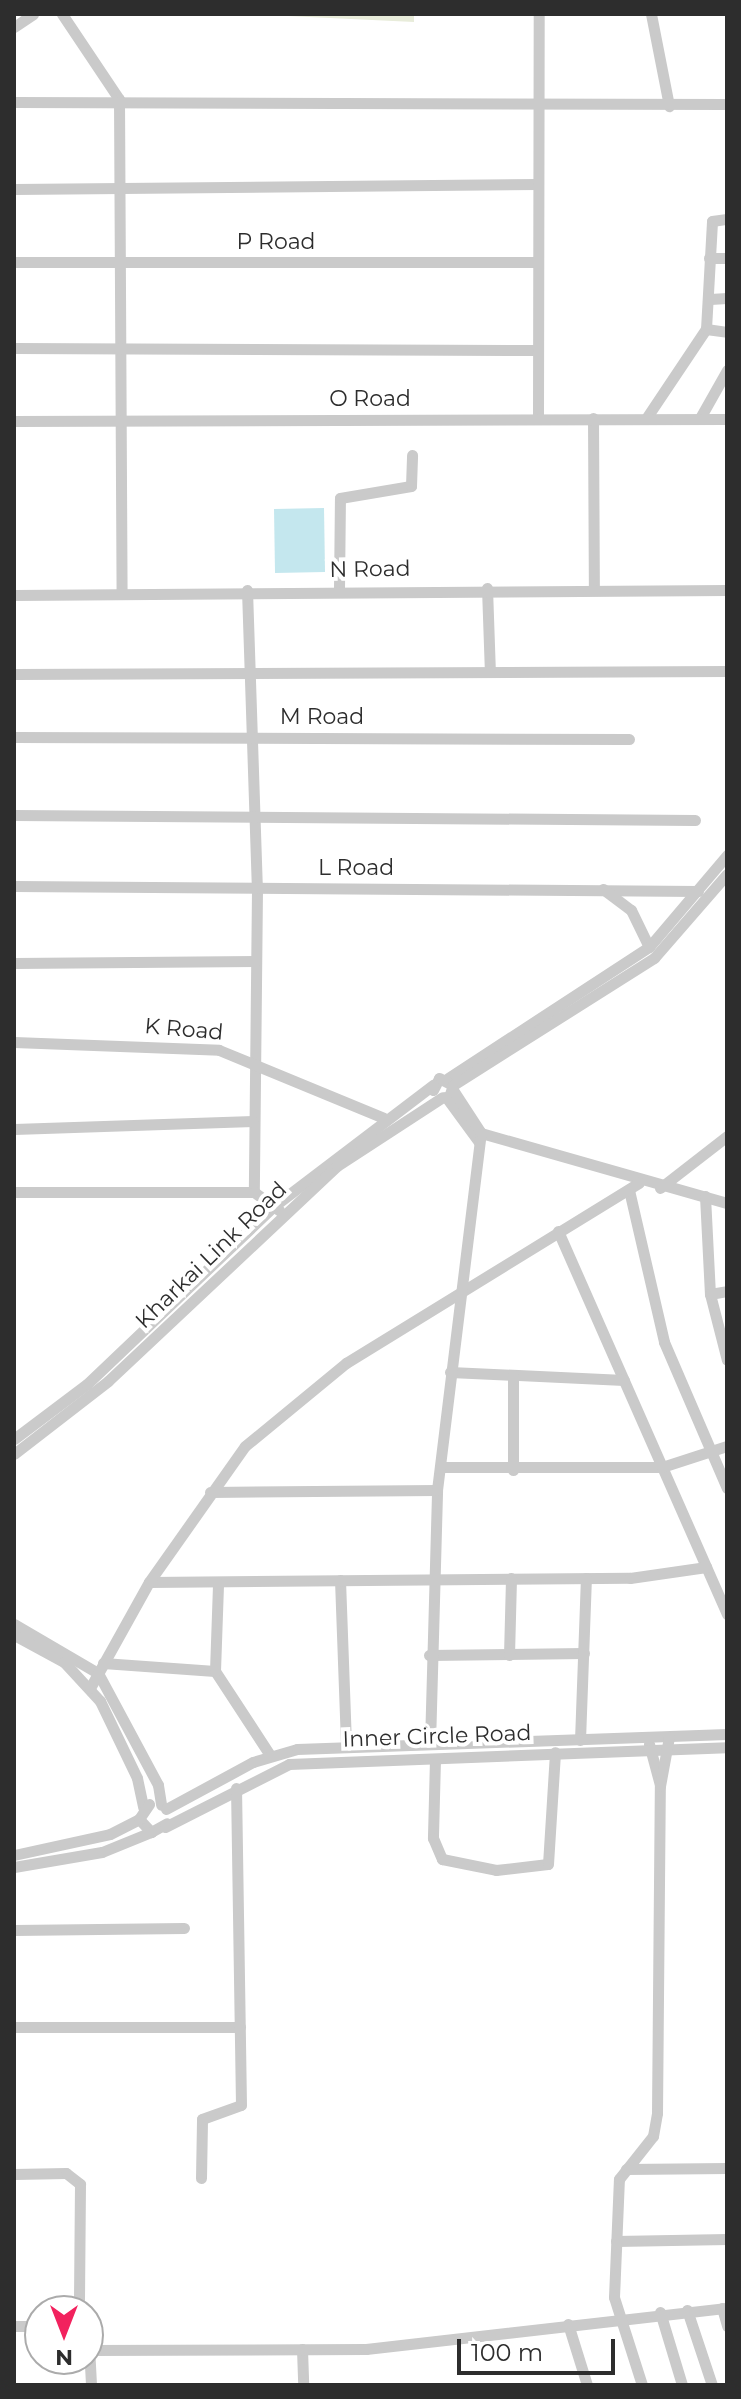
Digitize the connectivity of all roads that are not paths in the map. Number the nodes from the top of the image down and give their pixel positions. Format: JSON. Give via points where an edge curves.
{"nodes":[{"id":1,"x":33,"y":14,"type":"edge"},
{"id":2,"x":62,"y":14,"type":"edge"},
{"id":3,"x":539,"y":14,"type":"edge"},
{"id":4,"x":651,"y":14,"type":"edge"},
{"id":5,"x":14,"y":27,"type":"edge"},
{"id":6,"x":14,"y":102,"type":"edge"},
{"id":7,"x":119,"y":102,"type":"junction"},
{"id":8,"x":538,"y":102,"type":"junction"},
{"id":9,"x":727,"y":104,"type":"edge"},
{"id":10,"x":669,"y":106,"type":"junction"},
{"id":11,"x":538,"y":184,"type":"junction"},
{"id":12,"x":121,"y":187,"type":"junction"},
{"id":13,"x":14,"y":189,"type":"edge"},
{"id":14,"x":727,"y":219,"type":"edge"},
{"id":15,"x":709,"y":258,"type":"junction"},
{"id":16,"x":727,"y":258,"type":"edge"},
{"id":17,"x":14,"y":262,"type":"edge"},
{"id":18,"x":120,"y":262,"type":"junction"},
{"id":19,"x":538,"y":262,"type":"junction"},
{"id":20,"x":727,"y":298,"type":"edge"},
{"id":21,"x":710,"y":299,"type":"junction"},
{"id":22,"x":706,"y":329,"type":"junction"},
{"id":23,"x":727,"y":332,"type":"edge"},
{"id":24,"x":120,"y":346,"type":"junction"},
{"id":25,"x":14,"y":348,"type":"edge"},
{"id":26,"x":538,"y":350,"type":"junction"},
{"id":27,"x":727,"y":370,"type":"edge"},
{"id":28,"x":647,"y":417,"type":"junction"},
{"id":29,"x":538,"y":418,"type":"junction"},
{"id":30,"x":593,"y":418,"type":"junction"},
{"id":31,"x":700,"y":418,"type":"junction"},
{"id":32,"x":727,"y":419,"type":"edge"},
{"id":33,"x":14,"y":421,"type":"edge"},
{"id":34,"x":121,"y":421,"type":"junction"},
{"id":35,"x":412,"y":455,"type":"dead end"},
{"id":36,"x":594,"y":587,"type":"junction"},
{"id":37,"x":487,"y":588,"type":"junction"},
{"id":38,"x":339,"y":589,"type":"junction"},
{"id":39,"x":247,"y":590,"type":"junction"},
{"id":40,"x":727,"y":590,"type":"edge"},
{"id":41,"x":122,"y":591,"type":"junction"},
{"id":42,"x":14,"y":595,"type":"edge"},
{"id":43,"x":247,"y":671,"type":"junction"},
{"id":44,"x":727,"y":671,"type":"edge"},
{"id":45,"x":490,"y":672,"type":"junction"},
{"id":46,"x":14,"y":674,"type":"edge"},
{"id":47,"x":251,"y":736,"type":"junction"},
{"id":48,"x":14,"y":737,"type":"edge"},
{"id":49,"x":629,"y":739,"type":"dead end"},
{"id":50,"x":14,"y":815,"type":"edge"},
{"id":51,"x":255,"y":816,"type":"junction"},
{"id":52,"x":695,"y":820,"type":"dead end"},
{"id":53,"x":727,"y":855,"type":"edge"},
{"id":54,"x":727,"y":874,"type":"edge"},
{"id":55,"x":14,"y":886,"type":"edge"},
{"id":56,"x":599,"y":887,"type":"junction"},
{"id":57,"x":257,"y":889,"type":"junction"},
{"id":58,"x":698,"y":891,"type":"junction"},
{"id":59,"x":649,"y":947,"type":"junction"},
{"id":60,"x":256,"y":961,"type":"junction"},
{"id":61,"x":14,"y":963,"type":"edge"},
{"id":62,"x":14,"y":1042,"type":"edge"},
{"id":63,"x":252,"y":1060,"type":"junction"},
{"id":64,"x":448,"y":1090,"type":"junction"},
{"id":65,"x":384,"y":1118,"type":"junction"},
{"id":66,"x":253,"y":1121,"type":"junction"},
{"id":67,"x":14,"y":1129,"type":"edge"},
{"id":68,"x":727,"y":1136,"type":"edge"},
{"id":69,"x":480,"y":1138,"type":"junction"},
{"id":70,"x":634,"y":1186,"type":"junction"},
{"id":71,"x":660,"y":1188,"type":"junction"},
{"id":72,"x":14,"y":1192,"type":"edge"},
{"id":73,"x":254,"y":1192,"type":"junction"},
{"id":74,"x":705,"y":1196,"type":"junction"},
{"id":75,"x":727,"y":1203,"type":"edge"},
{"id":76,"x":279,"y":1209,"type":"junction"},
{"id":77,"x":558,"y":1231,"type":"junction"},
{"id":78,"x":727,"y":1291,"type":"edge"},
{"id":79,"x":459,"y":1294,"type":"junction"},
{"id":80,"x":710,"y":1294,"type":"junction"},
{"id":81,"x":727,"y":1360,"type":"edge"},
{"id":82,"x":450,"y":1372,"type":"junction"},
{"id":83,"x":513,"y":1375,"type":"junction"},
{"id":84,"x":624,"y":1380,"type":"junction"},
{"id":85,"x":14,"y":1439,"type":"edge"},
{"id":86,"x":727,"y":1446,"type":"edge"},
{"id":87,"x":14,"y":1454,"type":"edge"},
{"id":88,"x":710,"y":1454,"type":"junction"},
{"id":89,"x":441,"y":1467,"type":"junction"},
{"id":90,"x":662,"y":1467,"type":"junction"},
{"id":91,"x":513,"y":1470,"type":"junction"},
{"id":92,"x":727,"y":1488,"type":"edge"},
{"id":93,"x":437,"y":1490,"type":"junction"},
{"id":94,"x":210,"y":1492,"type":"junction"},
{"id":95,"x":706,"y":1567,"type":"junction"},
{"id":96,"x":431,"y":1577,"type":"junction"},
{"id":97,"x":511,"y":1578,"type":"junction"},
{"id":98,"x":586,"y":1578,"type":"junction"},
{"id":99,"x":340,"y":1580,"type":"junction"},
{"id":100,"x":149,"y":1582,"type":"junction"},
{"id":101,"x":218,"y":1584,"type":"junction"},
{"id":102,"x":727,"y":1614,"type":"edge"},
{"id":103,"x":14,"y":1624,"type":"edge"},
{"id":104,"x":14,"y":1635,"type":"edge"},
{"id":105,"x":584,"y":1653,"type":"junction"},
{"id":106,"x":429,"y":1655,"type":"junction"},
{"id":107,"x":509,"y":1655,"type":"junction"},
{"id":108,"x":100,"y":1668,"type":"junction"},
{"id":109,"x":215,"y":1671,"type":"junction"},
{"id":110,"x":90,"y":1688,"type":"junction"},
{"id":111,"x":727,"y":1734,"type":"edge"},
{"id":112,"x":580,"y":1740,"type":"junction"},
{"id":113,"x":669,"y":1743,"type":"junction"},
{"id":114,"x":430,"y":1744,"type":"junction"},
{"id":115,"x":649,"y":1744,"type":"junction"},
{"id":116,"x":346,"y":1745,"type":"junction"},
{"id":117,"x":727,"y":1747,"type":"edge"},
{"id":118,"x":555,"y":1752,"type":"junction"},
{"id":119,"x":270,"y":1755,"type":"junction"},
{"id":120,"x":435,"y":1759,"type":"junction"},
{"id":121,"x":660,"y":1786,"type":"junction"},
{"id":122,"x":236,"y":1788,"type":"junction"},
{"id":123,"x":163,"y":1807,"type":"junction"},
{"id":124,"x":141,"y":1813,"type":"junction"},
{"id":125,"x":165,"y":1827,"type":"junction"},
{"id":126,"x":151,"y":1832,"type":"junction"},
{"id":127,"x":14,"y":1855,"type":"edge"},
{"id":128,"x":14,"y":1867,"type":"edge"},
{"id":129,"x":184,"y":1928,"type":"dead end"},
{"id":130,"x":14,"y":1930,"type":"edge"},
{"id":131,"x":14,"y":2027,"type":"edge"},
{"id":132,"x":240,"y":2027,"type":"junction"},
{"id":133,"x":727,"y":2168,"type":"edge"},
{"id":134,"x":626,"y":2169,"type":"junction"},
{"id":135,"x":14,"y":2174,"type":"edge"},
{"id":136,"x":201,"y":2178,"type":"dead end"},
{"id":137,"x":727,"y":2239,"type":"edge"},
{"id":138,"x":616,"y":2241,"type":"junction"},
{"id":139,"x":79,"y":2295,"type":"edge"},
{"id":140,"x":724,"y":2308,"type":"edge"},
{"id":141,"x":687,"y":2310,"type":"junction"},
{"id":142,"x":660,"y":2312,"type":"junction"},
{"id":143,"x":620,"y":2317,"type":"junction"},
{"id":144,"x":568,"y":2324,"type":"junction"},
{"id":145,"x":727,"y":2326,"type":"edge"},
{"id":146,"x":104,"y":2346,"type":"edge"},
{"id":147,"x":302,"y":2349,"type":"junction"},
{"id":148,"x":303,"y":2385,"type":"edge"},
{"id":149,"x":587,"y":2385,"type":"edge"},
{"id":150,"x":642,"y":2385,"type":"edge"},
{"id":151,"x":682,"y":2385,"type":"edge"},
{"id":152,"x":712,"y":2385,"type":"edge"}],
"edges":[{"from":1,"to":5,"type":"street"},
{"from":2,"to":7,"type":"street"},
{"from":3,"to":8,"type":"street"},
{"from":4,"to":10,"type":"street"},
{"from":6,"to":7,"type":"street"},
{"from":7,"to":8,"type":"street"},
{"from":7,"to":12,"type":"street"},
{"from":8,"to":10,"type":"street"},
{"from":8,"to":11,"type":"street"},
{"from":9,"to":10,"type":"street"},
{"from":11,"to":12,"type":"street"},
{"from":11,"to":19,"type":"street"},
{"from":12,"to":13,"type":"street"},
{"from":12,"to":18,"type":"street"},
{"from":14,"to":15,"type":"street","via":[[712,221]]},
{"from":15,"to":16,"type":"street"},
{"from":15,"to":21,"type":"street"},
{"from":17,"to":18,"type":"street","name":"P Road"},
{"from":18,"to":19,"type":"street","name":"P Road"},
{"from":18,"to":24,"type":"street"},
{"from":19,"to":26,"type":"street"},
{"from":20,"to":21,"type":"street"},
{"from":21,"to":22,"type":"street"},
{"from":22,"to":23,"type":"street"},
{"from":22,"to":28,"type":"street"},
{"from":24,"to":25,"type":"street"},
{"from":24,"to":26,"type":"street"},
{"from":24,"to":34,"type":"street"},
{"from":26,"to":29,"type":"street"},
{"from":27,"to":31,"type":"street"},
{"from":28,"to":30,"type":"street","name":"O Road"},
{"from":28,"to":31,"type":"street","name":"O Road"},
{"from":29,"to":30,"type":"street","name":"O Road"},
{"from":29,"to":34,"type":"street","name":"O Road"},
{"from":30,"to":36,"type":"street"},
{"from":31,"to":32,"type":"street","name":"O Road"},
{"from":33,"to":34,"type":"street","name":"O Road"},
{"from":34,"to":41,"type":"street"},
{"from":35,"to":38,"type":"street","via":[[411,486],[340,498]]},
{"from":36,"to":37,"type":"street","name":"N Road"},
{"from":36,"to":40,"type":"street","name":"N Road"},
{"from":37,"to":38,"type":"street","name":"N Road"},
{"from":37,"to":45,"type":"street"},
{"from":38,"to":39,"type":"street","name":"N Road"},
{"from":39,"to":41,"type":"street","name":"N Road"},
{"from":39,"to":43,"type":"street"},
{"from":41,"to":42,"type":"street","name":"N Road"},
{"from":43,"to":45,"type":"street"},
{"from":43,"to":46,"type":"street"},
{"from":43,"to":47,"type":"street"},
{"from":44,"to":45,"type":"street"},
{"from":47,"to":48,"type":"street","name":"M Road"},
{"from":47,"to":49,"type":"street","name":"M Road"},
{"from":47,"to":51,"type":"street"},
{"from":50,"to":51,"type":"street"},
{"from":51,"to":52,"type":"street"},
{"from":51,"to":57,"type":"street"},
{"from":53,"to":58,"type":"street"},
{"from":54,"to":64,"type":"street","name":"Kharkai Link Road","via":[[654,958]]},
{"from":55,"to":57,"type":"street","name":"L Road"},
{"from":56,"to":57,"type":"street","name":"L Road"},
{"from":56,"to":58,"type":"street","name":"L Road"},
{"from":56,"to":59,"type":"street","via":[[631,910]]},
{"from":57,"to":60,"type":"street"},
{"from":58,"to":59,"type":"street"},
{"from":59,"to":64,"type":"street"},
{"from":60,"to":61,"type":"street"},
{"from":60,"to":63,"type":"street"},
{"from":62,"to":63,"type":"street","name":"K Road","via":[[180,1045]]},
{"from":63,"to":65,"type":"street","name":"K Road"},
{"from":63,"to":66,"type":"street"},
{"from":64,"to":65,"type":"street","name":"Kharkai Link Road","via":[[433,1085]]},
{"from":64,"to":69,"type":"street"},
{"from":64,"to":76,"type":"street","name":"Kharkai Link Road"},
{"from":65,"to":76,"type":"street","name":"Kharkai Link Road"},
{"from":66,"to":67,"type":"street"},
{"from":66,"to":73,"type":"street"},
{"from":68,"to":71,"type":"street"},
{"from":69,"to":70,"type":"street"},
{"from":69,"to":79,"type":"street"},
{"from":70,"to":71,"type":"street"},
{"from":70,"to":77,"type":"street"},
{"from":70,"to":88,"type":"street","via":[[664,1342]]},
{"from":71,"to":74,"type":"street"},
{"from":72,"to":73,"type":"street"},
{"from":73,"to":76,"type":"street"},
{"from":74,"to":75,"type":"street"},
{"from":74,"to":80,"type":"street"},
{"from":76,"to":85,"type":"street","name":"Kharkai Link Road","via":[[87,1384]]},
{"from":76,"to":87,"type":"street","name":"Kharkai Link Road","via":[[108,1381]]},
{"from":77,"to":79,"type":"street"},
{"from":77,"to":84,"type":"street"},
{"from":78,"to":80,"type":"street"},
{"from":79,"to":82,"type":"street"},
{"from":79,"to":94,"type":"street","via":[[289,1406]]},
{"from":80,"to":81,"type":"street"},
{"from":82,"to":83,"type":"street"},
{"from":82,"to":89,"type":"street"},
{"from":83,"to":84,"type":"street"},
{"from":83,"to":91,"type":"street"},
{"from":84,"to":90,"type":"street"},
{"from":86,"to":88,"type":"street"},
{"from":88,"to":90,"type":"street"},
{"from":88,"to":92,"type":"street"},
{"from":89,"to":91,"type":"street"},
{"from":89,"to":93,"type":"street"},
{"from":90,"to":91,"type":"street"},
{"from":90,"to":95,"type":"street"},
{"from":93,"to":94,"type":"street"},
{"from":93,"to":96,"type":"street"},
{"from":94,"to":100,"type":"street"},
{"from":95,"to":98,"type":"street"},
{"from":95,"to":102,"type":"street"},
{"from":96,"to":97,"type":"street"},
{"from":96,"to":99,"type":"street"},
{"from":96,"to":106,"type":"street"},
{"from":97,"to":98,"type":"street"},
{"from":97,"to":107,"type":"street"},
{"from":98,"to":105,"type":"street"},
{"from":99,"to":101,"type":"street"},
{"from":99,"to":116,"type":"street"},
{"from":100,"to":101,"type":"street"},
{"from":100,"to":108,"type":"street"},
{"from":101,"to":109,"type":"street"},
{"from":103,"to":108,"type":"street"},
{"from":104,"to":110,"type":"street","via":[[64,1662]]},
{"from":105,"to":107,"type":"street"},
{"from":105,"to":112,"type":"street"},
{"from":106,"to":107,"type":"street"},
{"from":106,"to":114,"type":"street"},
{"from":108,"to":109,"type":"street"},
{"from":108,"to":110,"type":"street"},
{"from":108,"to":123,"type":"street","via":[[158,1785]]},
{"from":109,"to":119,"type":"street"},
{"from":110,"to":124,"type":"street","via":[[131,1761]]},
{"from":111,"to":113,"type":"street","name":"Inner Circle Road"},
{"from":112,"to":114,"type":"street","name":"Inner Circle Road"},
{"from":112,"to":115,"type":"street","name":"Inner Circle Road"},
{"from":113,"to":115,"type":"street","name":"Inner Circle Road"},
{"from":113,"to":117,"type":"street","name":"Inner Circle Road"},
{"from":113,"to":121,"type":"street"},
{"from":114,"to":116,"type":"street","name":"Inner Circle Road"},
{"from":115,"to":118,"type":"street","name":"Inner Circle Road"},
{"from":115,"to":121,"type":"street"},
{"from":116,"to":119,"type":"street","name":"Inner Circle Road"},
{"from":118,"to":120,"type":"street","name":"Inner Circle Road"},
{"from":118,"to":120,"type":"street","via":[[548,1864],[496,1870],[442,1859],[433,1838]]},
{"from":119,"to":123,"type":"street","name":"Inner Circle Road"},
{"from":120,"to":122,"type":"street","name":"Inner Circle Road","via":[[289,1764]]},
{"from":121,"to":134,"type":"street","via":[[657,2113],[653,2136]]},
{"from":122,"to":125,"type":"street","name":"Inner Circle Road"},
{"from":122,"to":132,"type":"street"},
{"from":123,"to":124,"type":"street","name":"Inner Circle Road"},
{"from":123,"to":125,"type":"street"},
{"from":124,"to":126,"type":"street"},
{"from":124,"to":127,"type":"street","name":"Inner Circle Road","via":[[82,1844]]},
{"from":125,"to":126,"type":"street","name":"Inner Circle Road"},
{"from":126,"to":128,"type":"street","name":"Inner Circle Road","via":[[102,1852]]},
{"from":129,"to":130,"type":"street"},
{"from":131,"to":132,"type":"street"},
{"from":132,"to":136,"type":"street","via":[[241,2105],[202,2119]]},
{"from":133,"to":134,"type":"street"},
{"from":134,"to":138,"type":"street"},
{"from":135,"to":139,"type":"street","via":[[75,2175]]},
{"from":137,"to":138,"type":"street"},
{"from":138,"to":143,"type":"street"},
{"from":140,"to":141,"type":"street"},
{"from":140,"to":145,"type":"street"},
{"from":141,"to":142,"type":"street"},
{"from":141,"to":152,"type":"street"},
{"from":142,"to":143,"type":"street"},
{"from":142,"to":151,"type":"street"},
{"from":143,"to":144,"type":"street"},
{"from":143,"to":150,"type":"street"},
{"from":144,"to":147,"type":"street","via":[[366,2349]]},
{"from":144,"to":149,"type":"street"},
{"from":146,"to":147,"type":"street"},
{"from":147,"to":148,"type":"street"}]}
